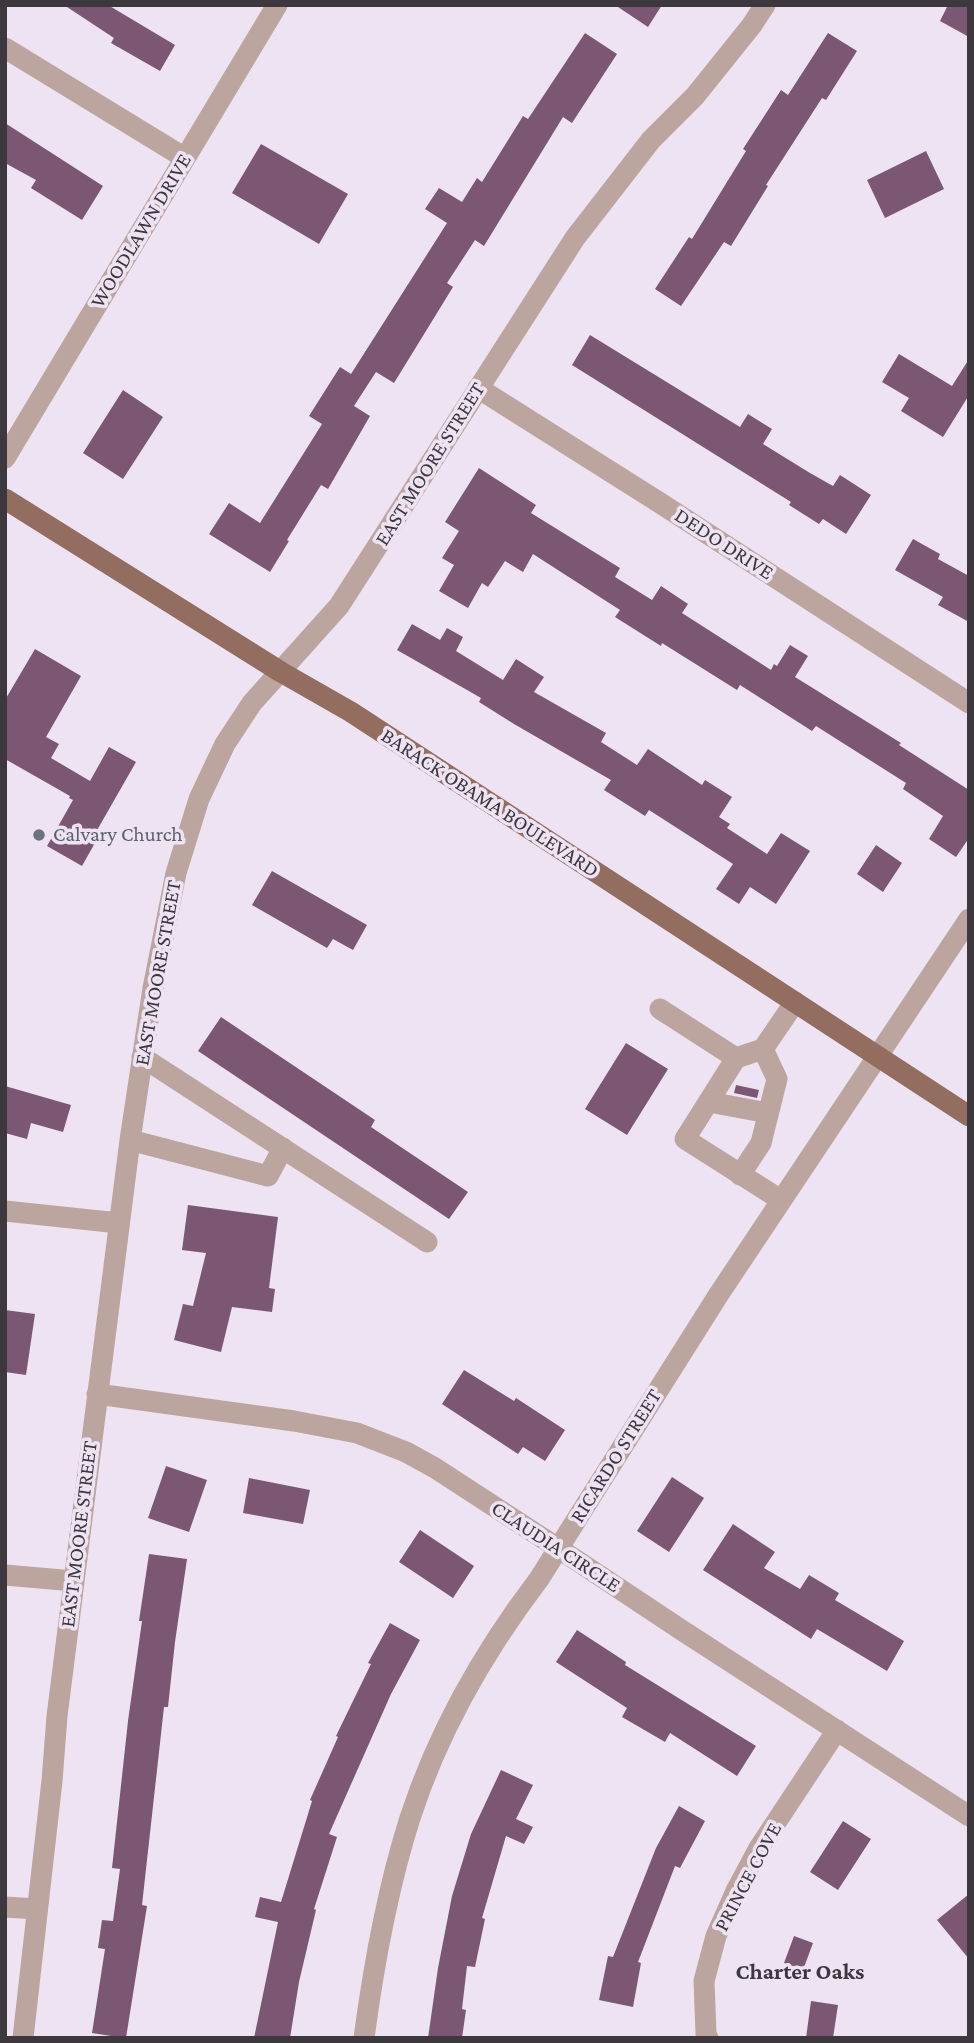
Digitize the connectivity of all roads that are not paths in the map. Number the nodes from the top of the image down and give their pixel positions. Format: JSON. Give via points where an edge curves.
{"nodes":[{"id":1,"x":277,"y":5,"type":"edge"},
{"id":2,"x":765,"y":5,"type":"edge"},
{"id":3,"x":5,"y":48,"type":"edge"},
{"id":4,"x":186,"y":158,"type":"junction"},
{"id":5,"x":478,"y":388,"type":"junction"},
{"id":6,"x":5,"y":458,"type":"edge"},
{"id":7,"x":5,"y":499,"type":"edge"},
{"id":8,"x":281,"y":672,"type":"junction"},
{"id":9,"x":969,"y":703,"type":"edge"},
{"id":10,"x":969,"y":919,"type":"edge"},
{"id":11,"x":795,"y":1002,"type":"junction"},
{"id":12,"x":660,"y":1009,"type":"dead end"},
{"id":13,"x":763,"y":1049,"type":"junction"},
{"id":14,"x":879,"y":1056,"type":"junction"},
{"id":15,"x":142,"y":1057,"type":"junction"},
{"id":16,"x":736,"y":1058,"type":"junction"},
{"id":17,"x":709,"y":1102,"type":"junction"},
{"id":18,"x":768,"y":1113,"type":"junction"},
{"id":19,"x":969,"y":1116,"type":"edge"},
{"id":20,"x":130,"y":1140,"type":"junction"},
{"id":21,"x":283,"y":1148,"type":"junction"},
{"id":22,"x":740,"y":1175,"type":"junction"},
{"id":23,"x":781,"y":1200,"type":"junction"},
{"id":24,"x":5,"y":1211,"type":"edge"},
{"id":25,"x":119,"y":1223,"type":"junction"},
{"id":26,"x":428,"y":1242,"type":"dead end"},
{"id":27,"x":97,"y":1394,"type":"junction"},
{"id":28,"x":558,"y":1548,"type":"junction"},
{"id":29,"x":5,"y":1574,"type":"edge"},
{"id":30,"x":74,"y":1581,"type":"junction"},
{"id":31,"x":837,"y":1730,"type":"junction"},
{"id":32,"x":969,"y":1816,"type":"edge"},
{"id":33,"x":5,"y":1907,"type":"edge"},
{"id":34,"x":37,"y":1909,"type":"junction"},
{"id":35,"x":23,"y":2038,"type":"edge"},
{"id":36,"x":364,"y":2038,"type":"edge"},
{"id":37,"x":708,"y":2038,"type":"edge"}],
"edges":[{"from":1,"to":4,"type":"street","name":"WOODLAWN DRIVE"},
{"from":2,"to":5,"type":"street","name":"EAST MOORE STREET","via":[[695,96],[650,139],[604,198]]},
{"from":3,"to":4,"type":"street"},
{"from":4,"to":6,"type":"street","name":"WOODLAWN DRIVE"},
{"from":5,"to":8,"type":"street","name":"EAST MOORE STREET","via":[[339,606]]},
{"from":5,"to":9,"type":"street","name":"DEDO DRIVE"},
{"from":7,"to":8,"type":"main road","name":"BARACK OBAMA BOULEVARD"},
{"from":8,"to":11,"type":"main road","name":"BARACK OBAMA BOULEVARD","via":[[351,712]]},
{"from":8,"to":15,"type":"street","name":"EAST MOORE STREET","via":[[252,703],[225,744],[187,830],[164,926]]},
{"from":10,"to":14,"type":"street","name":"RICARDO STREET"},
{"from":11,"to":13,"type":"street"},
{"from":11,"to":14,"type":"main road","name":"BARACK OBAMA BOULEVARD"},
{"from":12,"to":16,"type":"street"},
{"from":13,"to":16,"type":"street"},
{"from":13,"to":18,"type":"street","via":[[777,1079]]},
{"from":14,"to":19,"type":"main road","name":"BARACK OBAMA BOULEVARD"},
{"from":14,"to":23,"type":"street","name":"RICARDO STREET"},
{"from":15,"to":20,"type":"street","name":"EAST MOORE STREET"},
{"from":15,"to":21,"type":"street"},
{"from":16,"to":17,"type":"street"},
{"from":17,"to":18,"type":"street"},
{"from":17,"to":22,"type":"street","via":[[685,1139]]},
{"from":18,"to":22,"type":"street","via":[[761,1143]]},
{"from":20,"to":21,"type":"street","via":[[268,1176]]},
{"from":20,"to":25,"type":"street","name":"EAST MOORE STREET"},
{"from":21,"to":26,"type":"street"},
{"from":22,"to":23,"type":"street"},
{"from":23,"to":28,"type":"street","name":"RICARDO STREET"},
{"from":24,"to":25,"type":"street"},
{"from":25,"to":27,"type":"street","name":"EAST MOORE STREET"},
{"from":27,"to":28,"type":"street","name":"CLAUDIA CIRCLE","via":[[357,1433],[435,1468]]},
{"from":27,"to":30,"type":"street","name":"EAST MOORE STREET"},
{"from":28,"to":31,"type":"street","name":"CLAUDIA CIRCLE"},
{"from":28,"to":36,"type":"street","name":"RICARDO STREET","via":[[482,1663],[427,1773],[407,1826],[385,1912]]},
{"from":29,"to":30,"type":"street"},
{"from":30,"to":34,"type":"street","name":"EAST MOORE STREET"},
{"from":31,"to":32,"type":"street","name":"CLAUDIA CIRCLE"},
{"from":31,"to":37,"type":"street","name":"PRINCE COVE","via":[[759,1848],[716,1936],[704,1981]]},
{"from":33,"to":34,"type":"street"},
{"from":34,"to":35,"type":"street","name":"EAST MOORE STREET"}]}
